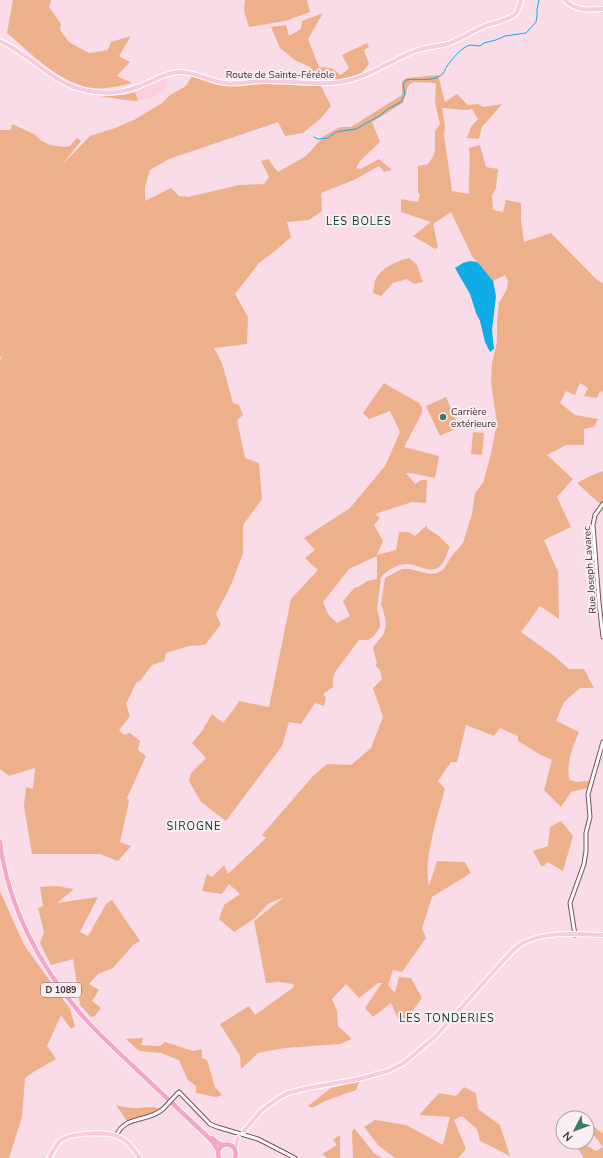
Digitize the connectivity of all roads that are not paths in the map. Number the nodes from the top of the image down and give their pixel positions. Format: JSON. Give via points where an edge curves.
{"nodes":[{"id":1,"x":521,"y":0,"type":"edge"},
{"id":2,"x":564,"y":0,"type":"edge"},
{"id":3,"x":603,"y":9,"type":"edge"},
{"id":4,"x":0,"y":41,"type":"edge"},
{"id":5,"x":603,"y":504,"type":"edge"},
{"id":6,"x":603,"y":637,"type":"edge"},
{"id":7,"x":603,"y":742,"type":"edge"},
{"id":8,"x":0,"y":842,"type":"edge"},
{"id":9,"x":575,"y":934,"type":"junction"},
{"id":10,"x":603,"y":935,"type":"edge"},
{"id":11,"x":175,"y":1105,"type":"junction"},
{"id":12,"x":244,"y":1131,"type":"dead end"},
{"id":13,"x":116,"y":1136,"type":"junction"},
{"id":14,"x":223,"y":1145,"type":"junction"},
{"id":15,"x":230,"y":1145,"type":"junction"},
{"id":16,"x":235,"y":1149,"type":"junction"},
{"id":17,"x":217,"y":1155,"type":"edge"},
{"id":18,"x":236,"y":1157,"type":"edge"},
{"id":19,"x":49,"y":1158,"type":"edge"},
{"id":20,"x":140,"y":1158,"type":"edge"},
{"id":21,"x":295,"y":1158,"type":"edge"}],
"edges":[{"from":1,"to":4,"type":"main road","name":"Route de Sainte-Féréole","via":[[517,12],[511,17],[451,42],[414,51],[363,77],[332,83],[231,83],[180,72],[167,74],[125,92],[101,93],[63,82],[46,73],[14,47]]},
{"from":2,"to":3,"type":"main road","via":[[573,7]]},
{"from":5,"to":6,"type":"street","name":"Rue Joseph Lavarec","via":[[595,515],[593,525]]},
{"from":7,"to":9,"type":"street","via":[[588,794],[590,817],[584,864],[570,903]]},
{"from":8,"to":11,"type":"highway","number":"D 1089","via":[[11,891],[39,957],[80,1014]]},
{"from":9,"to":10,"type":"main road"},
{"from":9,"to":12,"type":"main road","via":[[541,937],[516,948],[436,1036],[397,1068],[288,1093],[261,1111]]},
{"from":11,"to":14,"type":"highway","number":"D 1089","via":[[212,1139]]},
{"from":11,"to":17,"type":"highway","number":"D 1089","via":[[211,1140]]},
{"from":13,"to":19,"type":"main road","via":[[104,1133],[71,1136],[57,1144]]},
{"from":13,"to":20,"type":"main road","via":[[124,1140]]},
{"from":13,"to":21,"type":"street","bridge":true,"via":[[125,1124],[152,1116],[163,1109],[178,1093],[193,1104],[207,1122],[214,1126],[258,1139]]},
{"from":14,"to":15,"type":"highway"},
{"from":14,"to":17,"type":"highway","number":"D 1089"},
{"from":15,"to":16,"type":"highway"},
{"from":15,"to":16,"type":"main road","via":[[238,1138]]},
{"from":16,"to":18,"type":"highway"}]}
